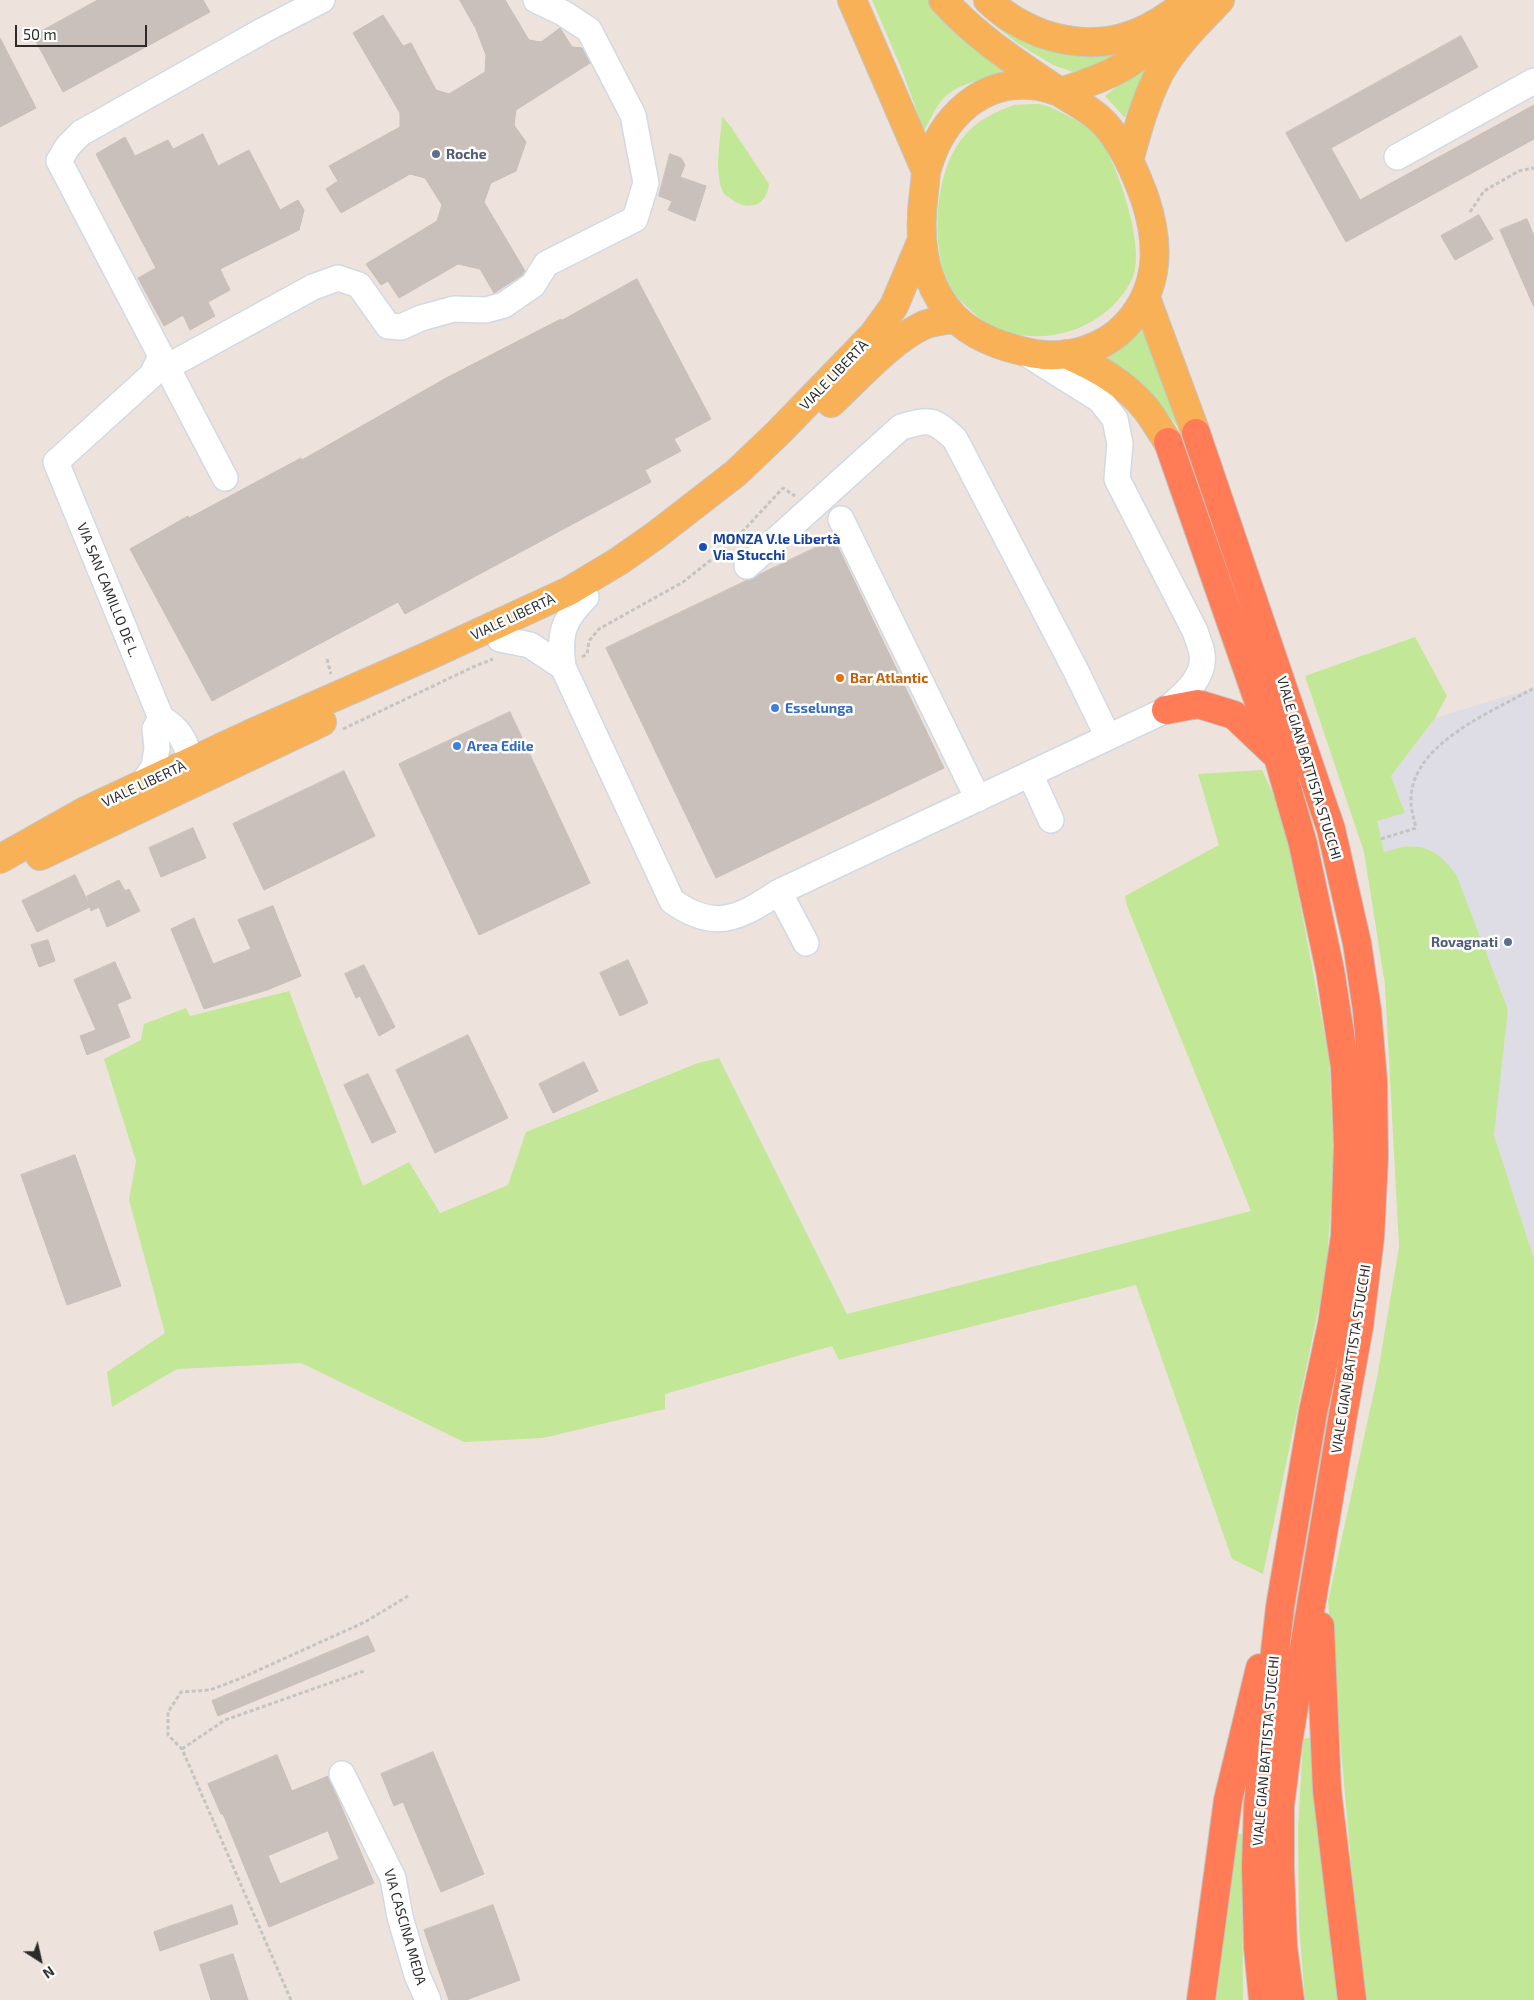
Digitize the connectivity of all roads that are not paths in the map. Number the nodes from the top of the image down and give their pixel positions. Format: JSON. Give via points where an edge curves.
{"nodes":[{"id":1,"x":322,"y":0,"type":"edge"},
{"id":2,"x":536,"y":0,"type":"edge"},
{"id":3,"x":852,"y":0,"type":"edge"},
{"id":4,"x":943,"y":0,"type":"edge"},
{"id":5,"x":988,"y":0,"type":"edge"},
{"id":6,"x":1189,"y":0,"type":"edge"},
{"id":7,"x":1197,"y":0,"type":"edge"},
{"id":8,"x":1220,"y":0,"type":"edge"},
{"id":9,"x":1534,"y":80,"type":"edge"},
{"id":10,"x":1060,"y":92,"type":"junction"},
{"id":11,"x":1398,"y":157,"type":"dead end"},
{"id":12,"x":1129,"y":161,"type":"junction"},
{"id":13,"x":926,"y":171,"type":"junction"},
{"id":14,"x":921,"y":242,"type":"junction"},
{"id":15,"x":1146,"y":298,"type":"junction"},
{"id":16,"x":955,"y":319,"type":"junction"},
{"id":17,"x":1022,"y":351,"type":"junction"},
{"id":18,"x":1066,"y":354,"type":"junction"},
{"id":19,"x":164,"y":362,"type":"junction"},
{"id":20,"x":1196,"y":433,"type":"joint"},
{"id":21,"x":1168,"y":442,"type":"joint"},
{"id":22,"x":225,"y":478,"type":"dead end"},
{"id":23,"x":840,"y":519,"type":"dead end"},
{"id":24,"x":748,"y":566,"type":"dead end"},
{"id":25,"x":586,"y":597,"type":"junction"},
{"id":26,"x":500,"y":639,"type":"junction"},
{"id":27,"x":563,"y":667,"type":"junction"},
{"id":28,"x":1166,"y":710,"type":"junction"},
{"id":29,"x":161,"y":718,"type":"junction"},
{"id":30,"x":1108,"y":737,"type":"junction"},
{"id":31,"x":1278,"y":756,"type":"junction"},
{"id":32,"x":1030,"y":774,"type":"junction"},
{"id":33,"x":191,"y":783,"type":"junction"},
{"id":34,"x":139,"y":797,"type":"junction"},
{"id":35,"x":978,"y":799,"type":"junction"},
{"id":36,"x":1051,"y":820,"type":"dead end"},
{"id":37,"x":0,"y":859,"type":"edge"},
{"id":38,"x":0,"y":874,"type":"edge"},
{"id":39,"x":779,"y":892,"type":"junction"},
{"id":40,"x":806,"y":942,"type":"dead end"},
{"id":41,"x":1318,"y":1570,"type":"junction"},
{"id":42,"x":1280,"y":1607,"type":"junction"},
{"id":43,"x":342,"y":1774,"type":"dead end"},
{"id":44,"x":428,"y":2000,"type":"edge"},
{"id":45,"x":1201,"y":2000,"type":"edge"},
{"id":46,"x":1263,"y":2000,"type":"edge"},
{"id":47,"x":1290,"y":2000,"type":"edge"},
{"id":48,"x":1352,"y":2000,"type":"edge"}],
"edges":[{"from":1,"to":19,"type":"street","via":[[81,133],[59,161]]},
{"from":2,"to":19,"type":"street","via":[[564,12],[588,30],[633,115],[646,183],[635,219],[546,264],[533,286],[504,304],[486,310],[454,309],[401,327],[388,326],[358,285],[338,278],[313,287]]},
{"from":3,"to":13,"type":"main road","name":"VIALE GIAN BATTISTA STUCCHI"},
{"from":4,"to":10,"type":"main road","name":"VIALE GIAN BATTISTA STUCCHI","via":[[984,40]]},
{"from":5,"to":6,"type":"main road","via":[[1001,13],[1028,29],[1060,39],[1093,43],[1109,42],[1145,30]]},
{"from":7,"to":10,"type":"main road","via":[[1136,60],[1100,79]]},
{"from":8,"to":12,"type":"main road","via":[[1176,49],[1160,74],[1144,111]]},
{"from":9,"to":11,"type":"street"},
{"from":10,"to":12,"type":"main road","name":"VIALE GIAN BATTISTA STUCCHI","via":[[1105,124]]},
{"from":10,"to":13,"type":"main road","name":"VIALE GIAN BATTISTA STUCCHI","via":[[1021,84],[1002,86],[970,101],[945,128]]},
{"from":12,"to":15,"type":"main road","name":"VIALE GIAN BATTISTA STUCCHI","via":[[1146,201],[1156,256]]},
{"from":13,"to":14,"type":"main road","name":"VIALE GIAN BATTISTA STUCCHI"},
{"from":14,"to":16,"type":"main road","name":"VIALE GIAN BATTISTA STUCCHI","via":[[933,286]]},
{"from":14,"to":33,"type":"main road","name":"VIALE LIBERTÀ","via":[[894,306],[873,335],[736,473],[642,546],[569,591]]},
{"from":15,"to":18,"type":"main road","name":"VIALE GIAN BATTISTA STUCCHI","via":[[1127,325],[1113,336],[1084,350]]},
{"from":15,"to":20,"type":"main road","name":"VIALE GIAN BATTISTA STUCCHI"},
{"from":16,"to":17,"type":"main road","name":"VIALE GIAN BATTISTA STUCCHI","via":[[1000,345]]},
{"from":16,"to":25,"type":"main road","name":"VIALE LIBERTÀ","via":[[926,324],[896,344],[717,507],[658,552]]},
{"from":17,"to":18,"type":"main road","name":"VIALE GIAN BATTISTA STUCCHI","via":[[1050,356]]},
{"from":17,"to":28,"type":"street","via":[[1100,400],[1114,419],[1120,444],[1117,479],[1195,631],[1202,654],[1201,671],[1186,693]]},
{"from":18,"to":21,"type":"main road","name":"VIALE GIAN BATTISTA STUCCHI","via":[[1119,382],[1146,409]]},
{"from":19,"to":22,"type":"street"},
{"from":19,"to":29,"type":"street","name":"VIA SAN CAMILLO DE L.","via":[[56,462]]},
{"from":20,"to":41,"type":"highway","name":"VIALE GIAN BATTISTA STUCCHI","via":[[1331,829],[1357,943],[1367,1010],[1373,1080],[1370,1238],[1360,1327]]},
{"from":21,"to":31,"type":"highway","name":"VIALE GIAN BATTISTA STUCCHI"},
{"from":23,"to":35,"type":"street"},
{"from":24,"to":30,"type":"street","via":[[901,427],[924,420],[942,426],[955,439],[1076,669]]},
{"from":25,"to":26,"type":"main road","name":"VIALE LIBERTÀ"},
{"from":25,"to":27,"type":"street","via":[[565,623],[561,639]]},
{"from":26,"to":27,"type":"street","via":[[530,645]]},
{"from":26,"to":33,"type":"main road","name":"VIALE LIBERTÀ"},
{"from":27,"to":39,"type":"street","via":[[672,900],[686,911],[705,918],[735,917]]},
{"from":28,"to":30,"type":"street"},
{"from":28,"to":31,"type":"highway","via":[[1198,704],[1234,715]]},
{"from":29,"to":33,"type":"street","via":[[182,736]]},
{"from":29,"to":34,"type":"street","via":[[155,729],[155,762]]},
{"from":30,"to":32,"type":"street"},
{"from":31,"to":42,"type":"highway","name":"VIALE GIAN BATTISTA STUCCHI","via":[[1303,844],[1330,970],[1345,1067],[1348,1145],[1345,1236]]},
{"from":32,"to":35,"type":"street"},
{"from":32,"to":36,"type":"street"},
{"from":33,"to":34,"type":"main road","name":"VIALE LIBERTÀ"},
{"from":34,"to":37,"type":"main road","name":"VIALE LIBERTÀ","via":[[85,811]]},
{"from":34,"to":38,"type":"main road"},
{"from":35,"to":39,"type":"street"},
{"from":39,"to":40,"type":"street"},
{"from":41,"to":47,"type":"highway","name":"VIALE GIAN BATTISTA STUCCHI","via":[[1280,1806],[1282,1946]]},
{"from":41,"to":48,"type":"highway","via":[[1327,1790]]},
{"from":42,"to":45,"type":"highway","via":[[1255,1683],[1228,1800]]},
{"from":42,"to":46,"type":"highway","name":"VIALE GIAN BATTISTA STUCCHI","via":[[1258,1805],[1256,1867]]},
{"from":43,"to":44,"type":"street","name":"VIA CASCINA MEDA","via":[[393,1878],[400,1917]]}]}
